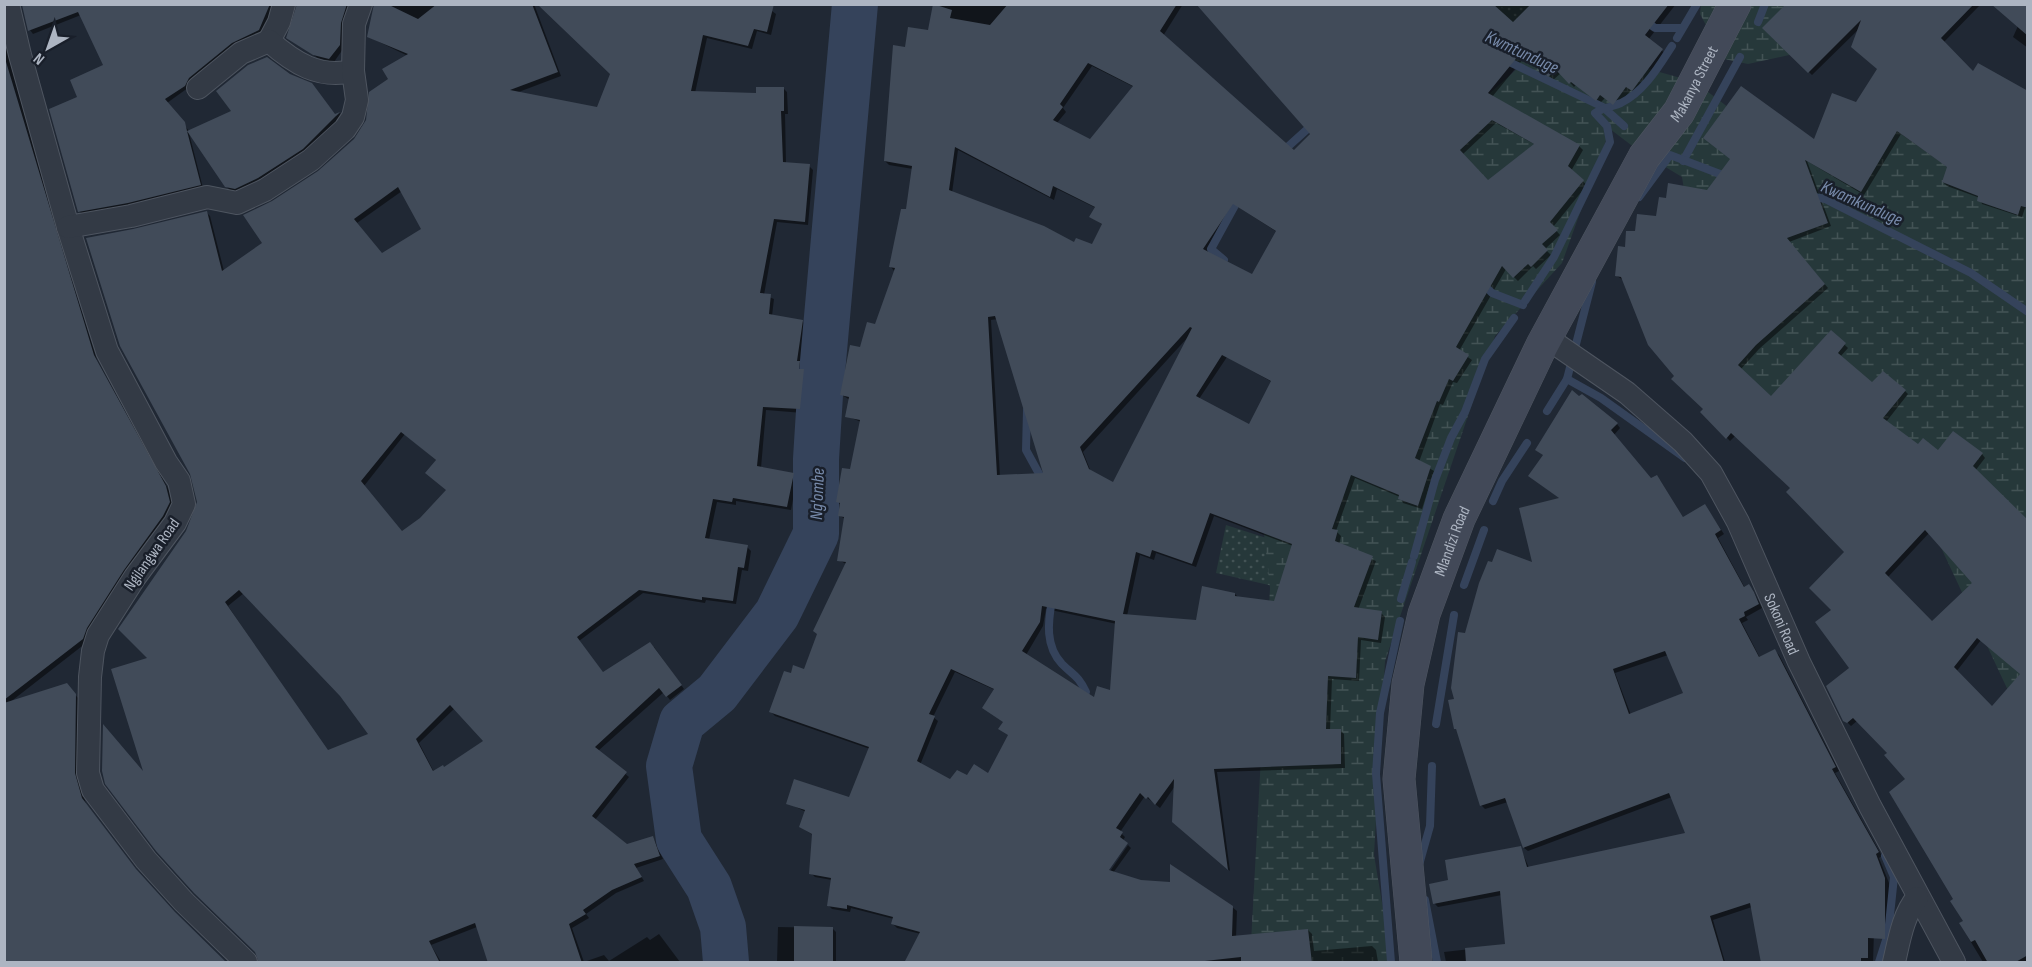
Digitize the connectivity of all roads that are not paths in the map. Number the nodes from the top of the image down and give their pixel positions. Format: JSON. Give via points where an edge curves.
{"nodes":[{"id":1,"x":8,"y":4,"type":"edge"},
{"id":2,"x":284,"y":4,"type":"edge"},
{"id":3,"x":361,"y":4,"type":"edge"},
{"id":4,"x":1735,"y":4,"type":"edge"},
{"id":5,"x":269,"y":41,"type":"junction"},
{"id":6,"x":353,"y":71,"type":"junction"},
{"id":7,"x":198,"y":88,"type":"dead end"},
{"id":8,"x":1644,"y":158,"type":"joint"},
{"id":9,"x":68,"y":227,"type":"junction"},
{"id":10,"x":1547,"y":338,"type":"junction"},
{"id":11,"x":1917,"y":898,"type":"junction"},
{"id":12,"x":246,"y":963,"type":"edge"},
{"id":13,"x":1416,"y":963,"type":"edge"},
{"id":14,"x":1894,"y":963,"type":"edge"},
{"id":15,"x":1954,"y":963,"type":"edge"}],
"edges":[{"from":1,"to":9,"type":"street","name":"Ngilangwa Road"},
{"from":2,"to":5,"type":"street"},
{"from":3,"to":6,"type":"street","via":[[354,24]]},
{"from":4,"to":8,"type":"street","name":"Makanya Street","via":[[1679,112]]},
{"from":5,"to":6,"type":"street","via":[[298,64],[318,73],[336,75]]},
{"from":5,"to":7,"type":"street","via":[[241,53]]},
{"from":6,"to":9,"type":"street","via":[[357,100],[345,129],[311,160],[265,190],[237,203],[207,197]]},
{"from":8,"to":10,"type":"street","name":"Mlandizi Road"},
{"from":9,"to":12,"type":"street","name":"Ngilangwa Road","via":[[107,351],[179,481],[184,504],[98,635],[90,678],[88,773],[93,790],[146,860]]},
{"from":10,"to":11,"type":"street","name":"Sokoni Road","via":[[1627,393],[1683,442],[1711,473],[1738,522],[1799,662]]},
{"from":10,"to":13,"type":"street","name":"Mlandizi Road","via":[[1459,519],[1424,614],[1408,684],[1399,780]]},
{"from":11,"to":14,"type":"street","via":[[1903,926]]},
{"from":11,"to":15,"type":"street","name":"Sokoni Road"}]}
